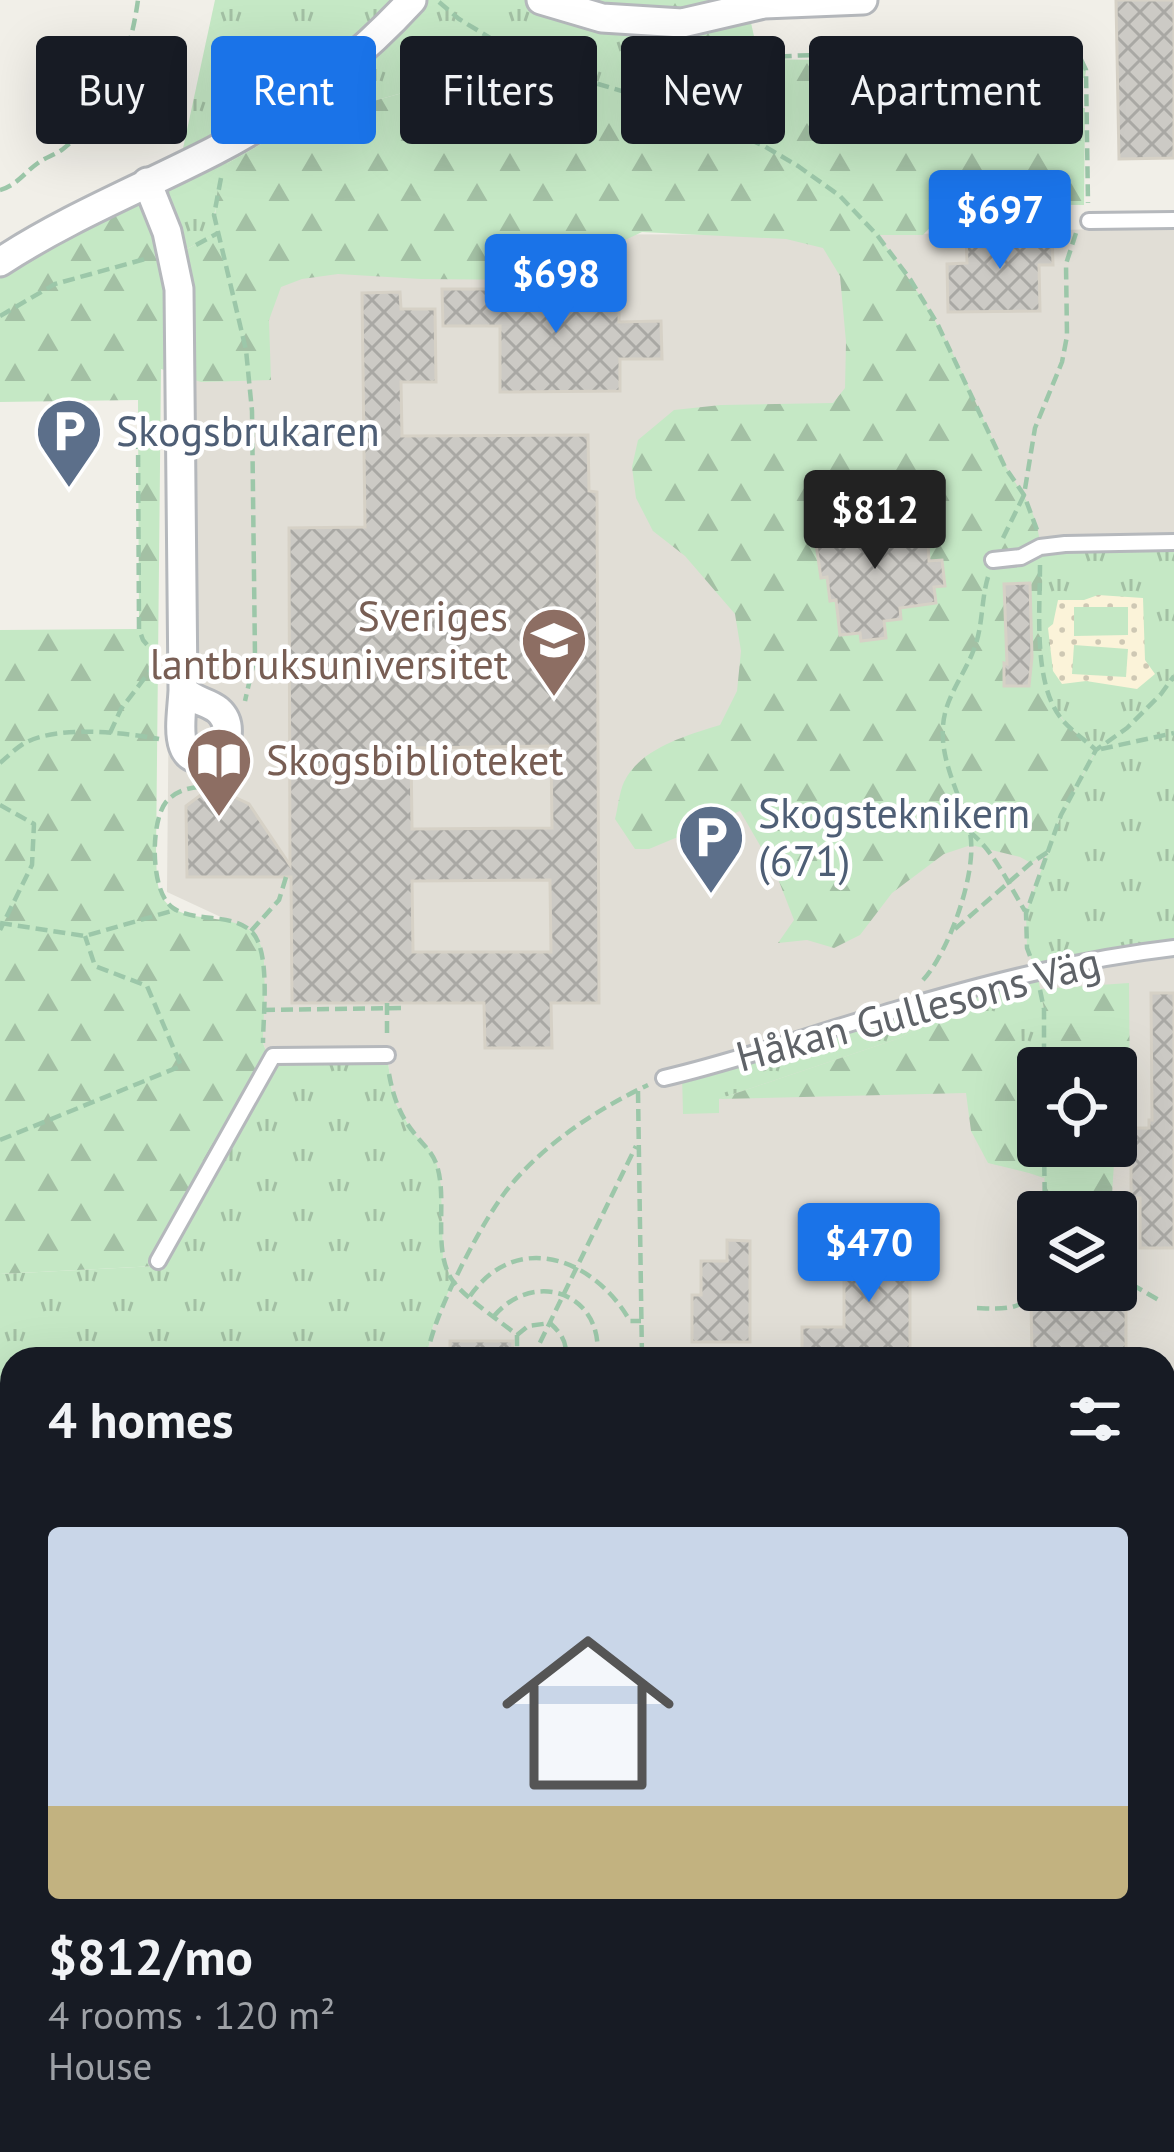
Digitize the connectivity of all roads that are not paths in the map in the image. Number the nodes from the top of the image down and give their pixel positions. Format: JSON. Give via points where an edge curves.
{"nodes":[{"id":1,"x":541,"y":0,"type":"edge"},
{"id":2,"x":863,"y":0,"type":"edge"},
{"id":3,"x":433,"y":1,"type":"edge"},
{"id":4,"x":147,"y":182,"type":"junction"},
{"id":5,"x":1174,"y":220,"type":"edge"},
{"id":6,"x":1089,"y":221,"type":"road end"},
{"id":7,"x":0,"y":262,"type":"edge"},
{"id":8,"x":1174,"y":542,"type":"edge"},
{"id":9,"x":993,"y":560,"type":"road end"},
{"id":10,"x":184,"y":689,"type":"junction"},
{"id":11,"x":1174,"y":948,"type":"edge"},
{"id":12,"x":387,"y":1055,"type":"road end"},
{"id":13,"x":664,"y":1078,"type":"road end"},
{"id":14,"x":158,"y":1261,"type":"dead end"}],
"edges":[{"from":1,"to":2,"type":"street","via":[[602,18],[682,23],[764,4]]},
{"from":3,"to":4,"type":"street","via":[[292,104]]},
{"from":4,"to":7,"type":"street"},
{"from":4,"to":10,"type":"street","via":[[179,289]]},
{"from":5,"to":6,"type":"lane"},
{"from":8,"to":9,"type":"lane","via":[[1065,544]]},
{"from":10,"to":10,"type":"street","via":[[184,749],[199,760],[217,757],[227,743],[225,719]]},
{"from":11,"to":13,"type":"lane","name":"Håkan Gullesons Väg","via":[[1037,971]]},
{"from":12,"to":14,"type":"lane","via":[[273,1056]]}]}
